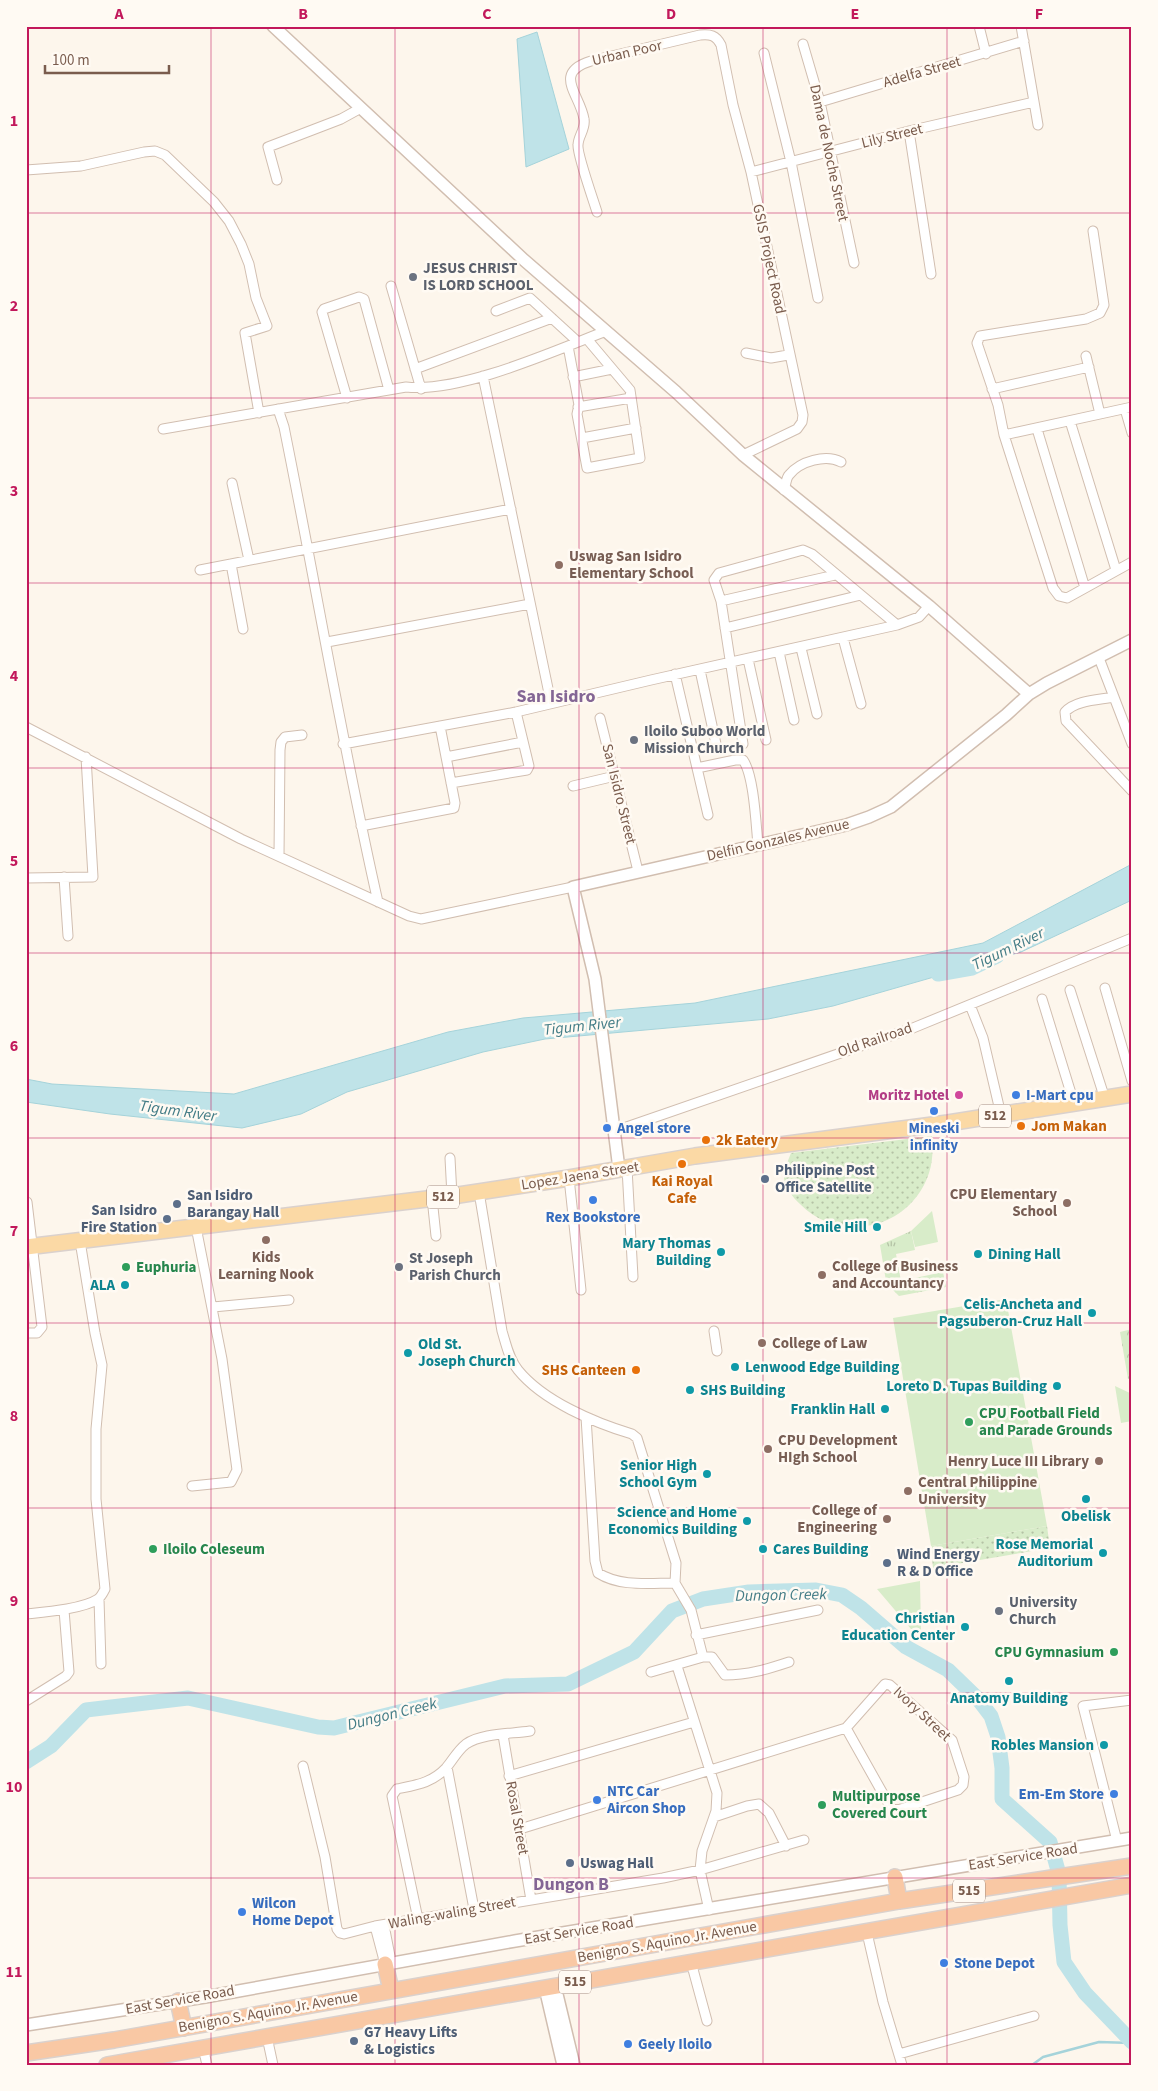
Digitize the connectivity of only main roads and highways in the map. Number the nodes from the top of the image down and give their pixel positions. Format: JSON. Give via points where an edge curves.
{"nodes":[{"id":1,"x":1132,"y":1094,"type":"edge"},
{"id":2,"x":30,"y":1247,"type":"edge"},
{"id":3,"x":1132,"y":1866,"type":"edge"},
{"id":4,"x":895,"y":1877,"type":"road end"},
{"id":5,"x":1132,"y":1885,"type":"edge"},
{"id":6,"x":899,"y":1902,"type":"junction"},
{"id":7,"x":743,"y":1930,"type":"junction"},
{"id":8,"x":744,"y":1952,"type":"junction"},
{"id":9,"x":386,"y":1964,"type":"road end"},
{"id":10,"x":457,"y":1979,"type":"junction"},
{"id":11,"x":391,"y":1990,"type":"junction"},
{"id":12,"x":178,"y":2001,"type":"road end"},
{"id":13,"x":461,"y":2002,"type":"junction"},
{"id":14,"x":184,"y":2028,"type":"junction"},
{"id":15,"x":114,"y":2040,"type":"junction"},
{"id":16,"x":26,"y":2053,"type":"edge"},
{"id":17,"x":148,"y":2062,"type":"edge"},
{"id":18,"x":112,"y":2064,"type":"edge"}],
"edges":[{"from":1,"to":2,"type":"main road","name":"Lopez Jaena Street","number":"512","via":[[695,1156],[452,1196]]},
{"from":3,"to":6,"type":"highway","name":"Benigno S. Aquino Jr. Avenue","number":"515"},
{"from":4,"to":6,"type":"highway"},
{"from":5,"to":8,"type":"highway","name":"Benigno S. Aquino Jr. Avenue","number":"515"},
{"from":6,"to":7,"type":"highway","name":"Benigno S. Aquino Jr. Avenue","number":"515"},
{"from":7,"to":8,"type":"highway"},
{"from":7,"to":10,"type":"highway","name":"Benigno S. Aquino Jr. Avenue","number":"515"},
{"from":8,"to":13,"type":"highway","name":"Benigno S. Aquino Jr. Avenue","number":"515"},
{"from":9,"to":11,"type":"highway"},
{"from":10,"to":11,"type":"highway","name":"Benigno S. Aquino Jr. Avenue","number":"515"},
{"from":10,"to":13,"type":"highway"},
{"from":11,"to":14,"type":"highway","name":"Benigno S. Aquino Jr. Avenue","number":"515"},
{"from":12,"to":14,"type":"highway"},
{"from":13,"to":17,"type":"highway","name":"Benigno S. Aquino Jr. Avenue","number":"515","via":[[203,2047]]},
{"from":14,"to":15,"type":"highway","name":"Benigno S. Aquino Jr. Avenue","number":"515"},
{"from":15,"to":16,"type":"highway","name":"Benigno S. Aquino Jr. Avenue","number":"515"},
{"from":15,"to":18,"type":"highway"},
{"from":17,"to":18,"type":"highway","name":"Benigno S. Aquino Jr. Avenue","number":"515"}]}
